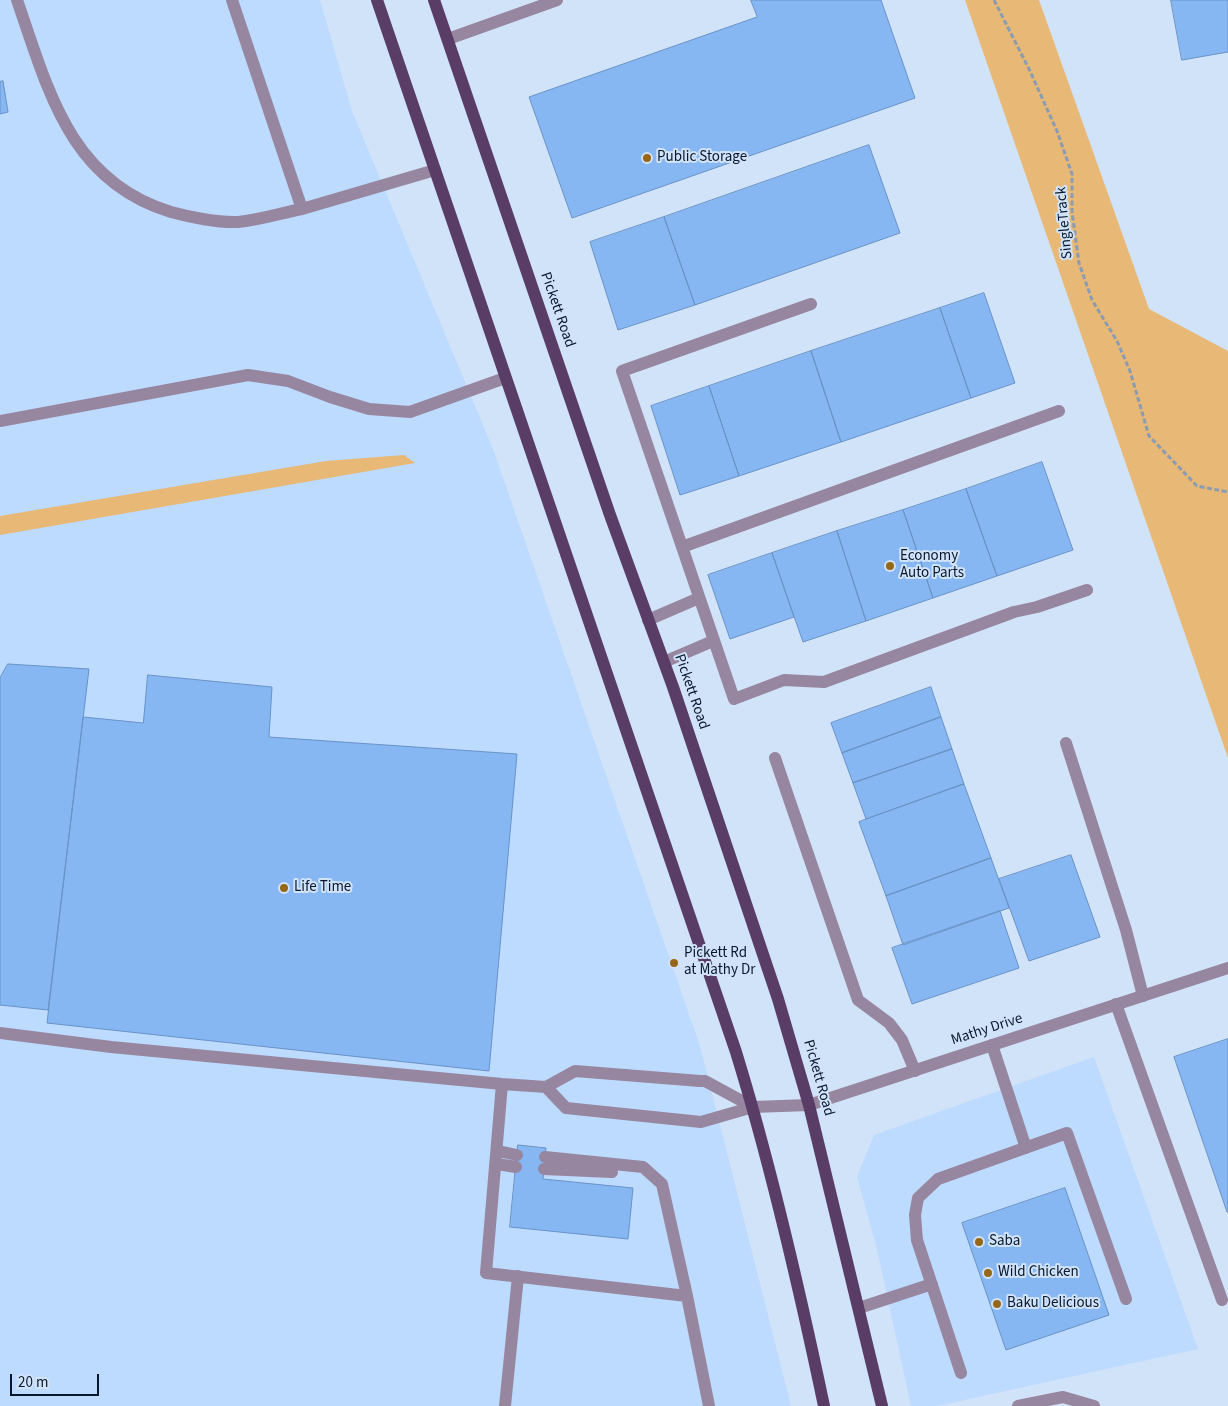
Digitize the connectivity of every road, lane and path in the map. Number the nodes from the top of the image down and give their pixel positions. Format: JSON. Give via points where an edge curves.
{"nodes":[{"id":1,"x":17,"y":0,"type":"edge"},
{"id":2,"x":232,"y":0,"type":"edge"},
{"id":3,"x":377,"y":0,"type":"edge"},
{"id":4,"x":434,"y":0,"type":"edge"},
{"id":5,"x":557,"y":0,"type":"edge"},
{"id":6,"x":994,"y":0,"type":"edge"},
{"id":7,"x":448,"y":39,"type":"junction"},
{"id":8,"x":434,"y":170,"type":"junction"},
{"id":9,"x":302,"y":210,"type":"junction"},
{"id":10,"x":811,"y":304,"type":"dead end"},
{"id":11,"x":505,"y":378,"type":"junction"},
{"id":12,"x":1059,"y":411,"type":"dead end"},
{"id":13,"x":0,"y":420,"type":"edge"},
{"id":14,"x":1228,"y":492,"type":"edge"},
{"id":15,"x":682,"y":547,"type":"junction"},
{"id":16,"x":1087,"y":590,"type":"dead end"},
{"id":17,"x":699,"y":598,"type":"junction"},
{"id":18,"x":648,"y":620,"type":"junction"},
{"id":19,"x":713,"y":641,"type":"junction"},
{"id":20,"x":664,"y":662,"type":"junction"},
{"id":21,"x":1066,"y":743,"type":"dead end"},
{"id":22,"x":775,"y":758,"type":"dead end"},
{"id":23,"x":1228,"y":968,"type":"edge"},
{"id":24,"x":1143,"y":996,"type":"junction"},
{"id":25,"x":1116,"y":1004,"type":"junction"},
{"id":26,"x":0,"y":1033,"type":"edge"},
{"id":27,"x":992,"y":1045,"type":"junction"},
{"id":28,"x":915,"y":1071,"type":"junction"},
{"id":29,"x":502,"y":1084,"type":"junction"},
{"id":30,"x":546,"y":1087,"type":"junction"},
{"id":31,"x":809,"y":1105,"type":"junction"},
{"id":32,"x":753,"y":1107,"type":"junction"},
{"id":33,"x":1026,"y":1148,"type":"junction"},
{"id":34,"x":497,"y":1157,"type":"junction"},
{"id":35,"x":517,"y":1161,"type":"dead end"},
{"id":36,"x":545,"y":1163,"type":"dead end"},
{"id":37,"x":518,"y":1276,"type":"junction"},
{"id":38,"x":932,"y":1284,"type":"junction"},
{"id":39,"x":687,"y":1296,"type":"junction"},
{"id":40,"x":1126,"y":1299,"type":"dead end"},
{"id":41,"x":1222,"y":1300,"type":"dead end"},
{"id":42,"x":859,"y":1308,"type":"junction"},
{"id":43,"x":961,"y":1373,"type":"dead end"},
{"id":44,"x":506,"y":1406,"type":"edge"},
{"id":45,"x":709,"y":1406,"type":"edge"},
{"id":46,"x":824,"y":1406,"type":"edge"},
{"id":47,"x":882,"y":1406,"type":"edge"},
{"id":48,"x":1018,"y":1406,"type":"edge"},
{"id":49,"x":1094,"y":1406,"type":"edge"}],
"edges":[{"from":1,"to":9,"type":"street","via":[[45,81],[65,125],[79,148],[113,184],[156,207],[189,217],[237,222]]},
{"from":2,"to":9,"type":"street"},
{"from":3,"to":8,"type":"main road"},
{"from":4,"to":7,"type":"main road","name":"Pickett Road"},
{"from":5,"to":7,"type":"street"},
{"from":6,"to":14,"type":"path","name":"SingleTrack","via":[[1057,131],[1072,174],[1072,212],[1079,264],[1092,300],[1117,341],[1130,371],[1149,436],[1197,486]]},
{"from":7,"to":18,"type":"main road","name":"Pickett Road"},
{"from":8,"to":9,"type":"street"},
{"from":8,"to":11,"type":"main road"},
{"from":10,"to":15,"type":"street","via":[[622,371]]},
{"from":11,"to":13,"type":"street","via":[[410,412],[369,409],[288,381],[248,375]]},
{"from":11,"to":32,"type":"main road","via":[[680,884]]},
{"from":12,"to":15,"type":"street"},
{"from":15,"to":17,"type":"street"},
{"from":16,"to":19,"type":"street","via":[[1014,612],[824,682],[784,680],[734,699]]},
{"from":17,"to":18,"type":"street"},
{"from":17,"to":19,"type":"street"},
{"from":18,"to":20,"type":"main road","name":"Pickett Road"},
{"from":19,"to":20,"type":"street"},
{"from":20,"to":31,"type":"main road","name":"Pickett Road","via":[[778,999]]},
{"from":21,"to":24,"type":"street","via":[[1126,930]]},
{"from":22,"to":28,"type":"street","via":[[858,1000],[889,1023],[902,1040]]},
{"from":23,"to":24,"type":"street","name":"Mathy Drive"},
{"from":24,"to":25,"type":"street","name":"Mathy Drive"},
{"from":25,"to":27,"type":"street","name":"Mathy Drive"},
{"from":25,"to":41,"type":"street"},
{"from":26,"to":29,"type":"street","via":[[121,1048]]},
{"from":27,"to":28,"type":"street","name":"Mathy Drive"},
{"from":27,"to":33,"type":"street"},
{"from":28,"to":31,"type":"street","name":"Mathy Drive"},
{"from":29,"to":30,"type":"street"},
{"from":29,"to":34,"type":"street"},
{"from":30,"to":32,"type":"street","via":[[575,1071],[700,1081]]},
{"from":30,"to":32,"type":"street","name":"Mathy Drive","via":[[566,1108],[701,1122]]},
{"from":31,"to":32,"type":"street","name":"Mathy Drive"},
{"from":31,"to":42,"type":"main road","name":"Pickett Road"},
{"from":32,"to":46,"type":"main road","via":[[801,1296]]},
{"from":33,"to":38,"type":"street","via":[[938,1179],[918,1198],[915,1215],[917,1240]]},
{"from":33,"to":40,"type":"street","via":[[1068,1133]]},
{"from":34,"to":35,"type":"street"},
{"from":34,"to":37,"type":"street","via":[[486,1273]]},
{"from":36,"to":39,"type":"street","via":[[643,1167],[662,1184]]},
{"from":37,"to":39,"type":"street"},
{"from":37,"to":44,"type":"street"},
{"from":38,"to":42,"type":"street"},
{"from":38,"to":43,"type":"street"},
{"from":39,"to":45,"type":"street"},
{"from":42,"to":47,"type":"main road","name":"Pickett Road"},
{"from":48,"to":49,"type":"street","via":[[1063,1397]]}]}
